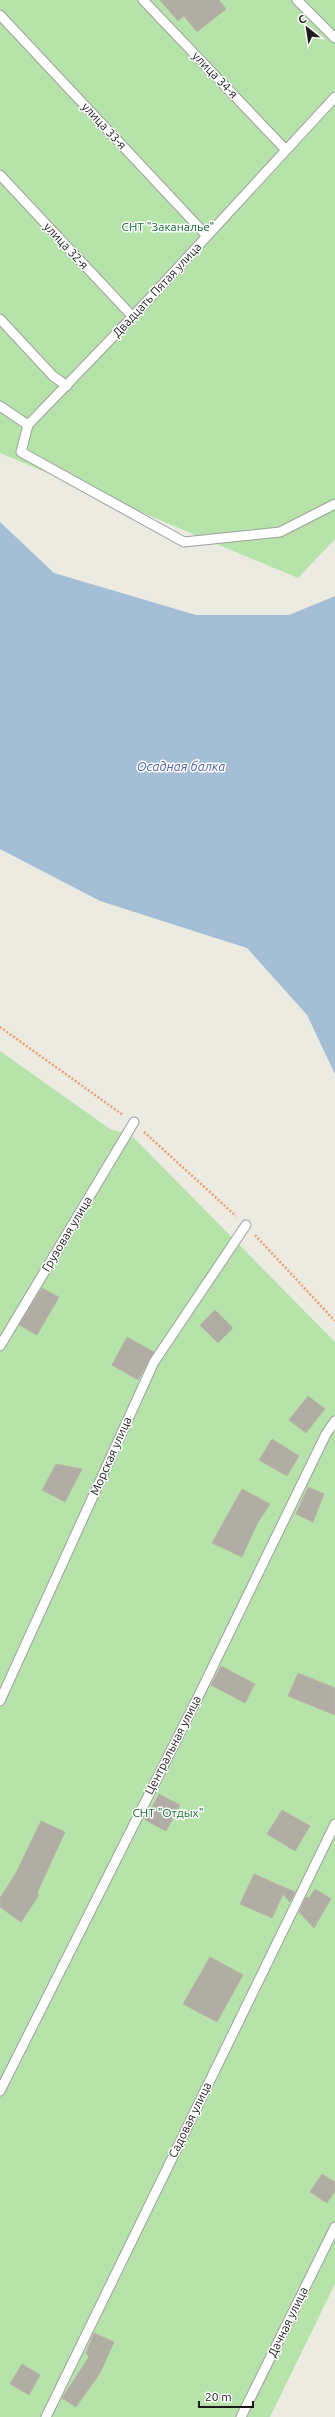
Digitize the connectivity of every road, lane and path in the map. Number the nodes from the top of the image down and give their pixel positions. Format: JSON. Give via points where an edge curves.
{"nodes":[{"id":1,"x":143,"y":0,"type":"edge"},
{"id":2,"x":297,"y":0,"type":"edge"},
{"id":3,"x":0,"y":16,"type":"edge"},
{"id":4,"x":335,"y":38,"type":"edge"},
{"id":5,"x":335,"y":98,"type":"edge"},
{"id":6,"x":286,"y":150,"type":"junction"},
{"id":7,"x":0,"y":175,"type":"edge"},
{"id":8,"x":207,"y":236,"type":"junction"},
{"id":9,"x":132,"y":317,"type":"junction"},
{"id":10,"x":0,"y":319,"type":"edge"},
{"id":11,"x":67,"y":386,"type":"junction"},
{"id":12,"x":0,"y":406,"type":"edge"},
{"id":13,"x":28,"y":426,"type":"junction"},
{"id":14,"x":335,"y":504,"type":"edge"},
{"id":15,"x":0,"y":1026,"type":"edge"},
{"id":16,"x":134,"y":1122,"type":"junction"},
{"id":17,"x":246,"y":1225,"type":"junction"},
{"id":18,"x":335,"y":1321,"type":"edge"},
{"id":19,"x":0,"y":1346,"type":"edge"},
{"id":20,"x":335,"y":1421,"type":"edge"},
{"id":21,"x":0,"y":1701,"type":"edge"},
{"id":22,"x":335,"y":1824,"type":"edge"},
{"id":23,"x":0,"y":2091,"type":"edge"},
{"id":24,"x":335,"y":2227,"type":"edge"},
{"id":25,"x":46,"y":2417,"type":"edge"},
{"id":26,"x":241,"y":2417,"type":"edge"}],
"edges":[{"from":1,"to":6,"type":"lane","name":"улица 34-я"},
{"from":2,"to":4,"type":"lane"},
{"from":3,"to":8,"type":"lane","name":"улица 33-я"},
{"from":5,"to":6,"type":"lane","name":"Двадцать Пятая улица"},
{"from":6,"to":8,"type":"lane","name":"Двадцать Пятая улица"},
{"from":7,"to":9,"type":"lane","name":"улица 32-я"},
{"from":8,"to":9,"type":"lane","name":"Двадцать Пятая улица"},
{"from":9,"to":11,"type":"lane","name":"Двадцать Пятая улица"},
{"from":10,"to":11,"type":"lane","via":[[53,376]]},
{"from":11,"to":13,"type":"lane","name":"Двадцать Пятая улица"},
{"from":12,"to":13,"type":"lane"},
{"from":13,"to":14,"type":"lane","name":"Двадцать Пятая улица","via":[[21,452],[184,542],[280,532]]},
{"from":15,"to":16,"type":"path"},
{"from":16,"to":17,"type":"path"},
{"from":16,"to":19,"type":"lane","name":"Грузовая улица"},
{"from":17,"to":18,"type":"path"},
{"from":17,"to":21,"type":"lane","name":"Морская улица","via":[[154,1362]]},
{"from":20,"to":23,"type":"lane","name":"Центральная улица","via":[[326,1434],[201,1691]]},
{"from":22,"to":25,"type":"lane","name":"Садовая улица"},
{"from":24,"to":26,"type":"lane","name":"Дачная улица"}]}
